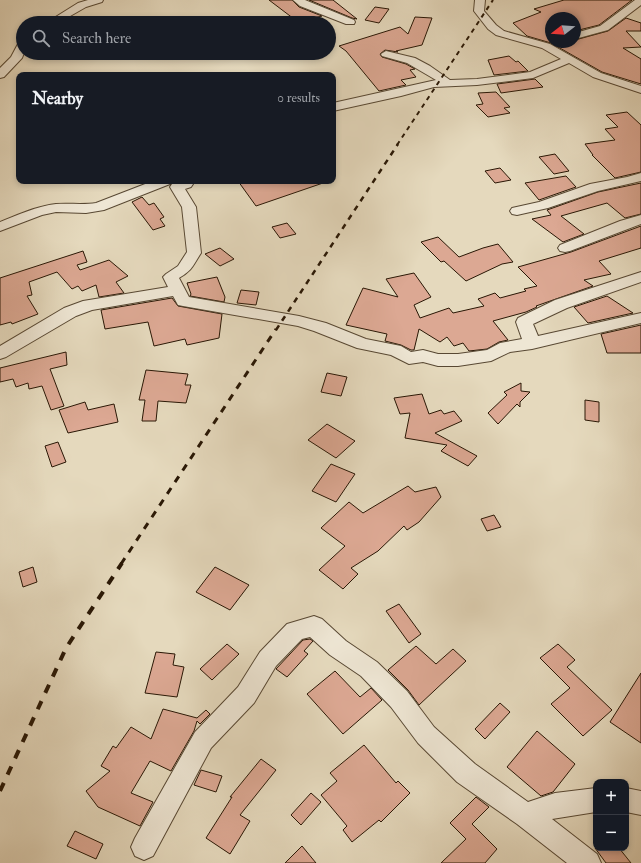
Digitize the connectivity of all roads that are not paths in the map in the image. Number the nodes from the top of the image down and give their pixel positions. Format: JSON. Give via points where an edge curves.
{"nodes":[{"id":1,"x":98,"y":0,"type":"edge"},
{"id":2,"x":298,"y":0,"type":"edge"},
{"id":3,"x":480,"y":0,"type":"edge"},
{"id":4,"x":641,"y":0,"type":"edge"},
{"id":5,"x":63,"y":16,"type":"edge"},
{"id":6,"x":335,"y":16,"type":"edge"},
{"id":7,"x":336,"y":17,"type":"edge"},
{"id":8,"x":350,"y":22,"type":"dead end"},
{"id":9,"x":581,"y":34,"type":"edge"},
{"id":10,"x":545,"y":46,"type":"edge"},
{"id":11,"x":550,"y":48,"type":"edge"},
{"id":12,"x":386,"y":54,"type":"dead end"},
{"id":13,"x":16,"y":58,"type":"edge"},
{"id":14,"x":570,"y":59,"type":"junction"},
{"id":15,"x":0,"y":75,"type":"edge"},
{"id":16,"x":447,"y":83,"type":"junction"},
{"id":17,"x":641,"y":90,"type":"edge"},
{"id":18,"x":336,"y":106,"type":"edge"},
{"id":19,"x":641,"y":177,"type":"edge"},
{"id":20,"x":157,"y":184,"type":"edge"},
{"id":21,"x":186,"y":184,"type":"edge"},
{"id":22,"x":517,"y":211,"type":"dead end"},
{"id":23,"x":641,"y":219,"type":"edge"},
{"id":24,"x":0,"y":227,"type":"edge"},
{"id":25,"x":565,"y":248,"type":"dead end"},
{"id":26,"x":641,"y":277,"type":"edge"},
{"id":27,"x":176,"y":290,"type":"junction"},
{"id":28,"x":641,"y":318,"type":"edge"},
{"id":29,"x":532,"y":343,"type":"junction"},
{"id":30,"x":0,"y":353,"type":"edge"},
{"id":31,"x":593,"y":800,"type":"edge"},
{"id":32,"x":629,"y":801,"type":"edge"},
{"id":33,"x":641,"y":803,"type":"edge"},
{"id":34,"x":526,"y":815,"type":"junction"},
{"id":35,"x":144,"y":847,"type":"dead end"},
{"id":36,"x":588,"y":863,"type":"edge"}],
"edges":[{"from":1,"to":5,"type":"street","via":[[82,5]]},
{"from":2,"to":6,"type":"street"},
{"from":3,"to":10,"type":"street","via":[[479,11],[492,28],[500,33]]},
{"from":4,"to":9,"type":"street","via":[[604,28]]},
{"from":7,"to":8,"type":"street"},
{"from":11,"to":14,"type":"street"},
{"from":12,"to":16,"type":"street","via":[[420,64]]},
{"from":13,"to":15,"type":"street"},
{"from":14,"to":16,"type":"street","via":[[538,71],[534,75]]},
{"from":14,"to":17,"type":"street","via":[[608,80]]},
{"from":16,"to":18,"type":"street"},
{"from":19,"to":22,"type":"street","via":[[595,187]]},
{"from":20,"to":24,"type":"street","via":[[99,207],[56,208]]},
{"from":21,"to":27,"type":"street","via":[[176,187],[189,207],[194,253],[185,268],[171,277]]},
{"from":23,"to":25,"type":"street"},
{"from":26,"to":29,"type":"street","via":[[561,304],[524,322]]},
{"from":27,"to":29,"type":"street","via":[[182,301],[299,321],[363,344],[395,350],[410,358],[423,356],[438,360],[458,360],[491,355],[506,347]]},
{"from":27,"to":30,"type":"street","via":[[89,305],[70,312]]},
{"from":28,"to":29,"type":"street"},
{"from":31,"to":34,"type":"street","via":[[555,806]]},
{"from":32,"to":33,"type":"street"},
{"from":34,"to":35,"type":"street","via":[[466,773],[426,735],[369,669],[338,648],[314,626],[295,631],[268,659],[246,695],[203,740]]},
{"from":34,"to":36,"type":"street"}]}
